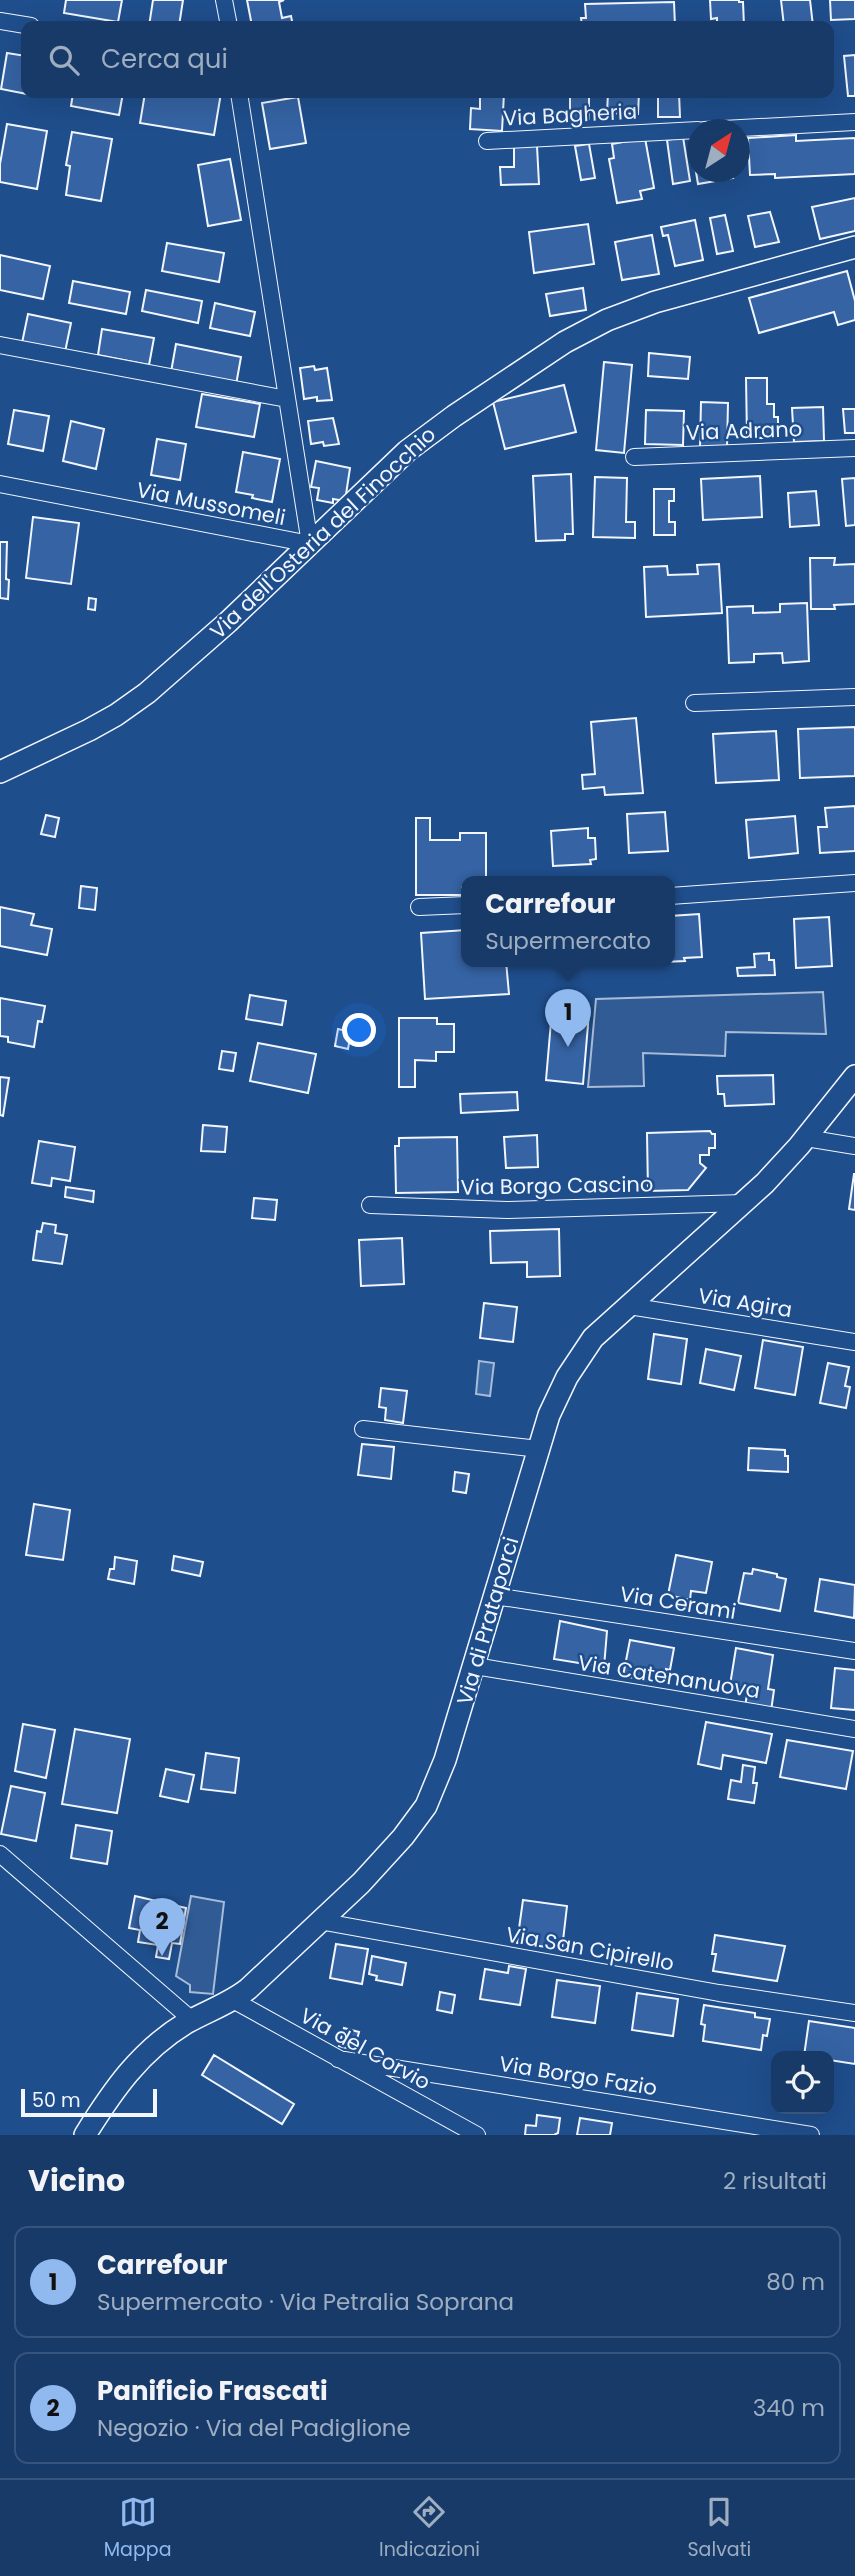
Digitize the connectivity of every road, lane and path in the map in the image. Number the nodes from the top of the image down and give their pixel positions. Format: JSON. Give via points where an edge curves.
{"nodes":[{"id":1,"x":224,"y":0,"type":"edge"},
{"id":2,"x":0,"y":21,"type":"edge"},
{"id":3,"x":228,"y":21,"type":"edge"},
{"id":4,"x":21,"y":24,"type":"edge"},
{"id":5,"x":240,"y":98,"type":"edge"},
{"id":6,"x":855,"y":122,"type":"edge"},
{"id":7,"x":750,"y":128,"type":"edge"},
{"id":8,"x":687,"y":131,"type":"edge"},
{"id":9,"x":487,"y":141,"type":"dead end"},
{"id":10,"x":855,"y":247,"type":"edge"},
{"id":11,"x":0,"y":345,"type":"edge"},
{"id":12,"x":287,"y":399,"type":"junction"},
{"id":13,"x":855,"y":448,"type":"edge"},
{"id":14,"x":634,"y":457,"type":"dead end"},
{"id":15,"x":0,"y":484,"type":"edge"},
{"id":16,"x":310,"y":544,"type":"junction"},
{"id":17,"x":855,"y":697,"type":"edge"},
{"id":18,"x":694,"y":703,"type":"dead end"},
{"id":19,"x":1,"y":776,"type":"edge"},
{"id":20,"x":855,"y":883,"type":"edge"},
{"id":21,"x":675,"y":896,"type":"edge"},
{"id":22,"x":461,"y":905,"type":"edge"},
{"id":23,"x":419,"y":907,"type":"dead end"},
{"id":24,"x":855,"y":1076,"type":"edge"},
{"id":25,"x":806,"y":1138,"type":"junction"},
{"id":26,"x":855,"y":1146,"type":"edge"},
{"id":27,"x":744,"y":1203,"type":"junction"},
{"id":28,"x":370,"y":1205,"type":"dead end"},
{"id":29,"x":629,"y":1306,"type":"junction"},
{"id":30,"x":855,"y":1342,"type":"edge"},
{"id":31,"x":363,"y":1429,"type":"dead end"},
{"id":32,"x":539,"y":1449,"type":"junction"},
{"id":33,"x":495,"y":1596,"type":"junction"},
{"id":34,"x":855,"y":1651,"type":"edge"},
{"id":35,"x":475,"y":1666,"type":"junction"},
{"id":36,"x":855,"y":1729,"type":"edge"},
{"id":37,"x":0,"y":1854,"type":"edge"},
{"id":38,"x":318,"y":1921,"type":"junction"},
{"id":39,"x":233,"y":2000,"type":"junction"},
{"id":40,"x":855,"y":2013,"type":"edge"},
{"id":41,"x":192,"y":2020,"type":"junction"},
{"id":42,"x":338,"y":2059,"type":"junction"},
{"id":43,"x":85,"y":2135,"type":"edge"},
{"id":44,"x":477,"y":2135,"type":"edge"},
{"id":45,"x":811,"y":2135,"type":"edge"}],
"edges":[{"from":1,"to":3,"type":"street"},
{"from":2,"to":4,"type":"street"},
{"from":5,"to":12,"type":"street","name":"Via Mussomeli"},
{"from":6,"to":7,"type":"street"},
{"from":8,"to":9,"type":"street","name":"Via Bagheria"},
{"from":10,"to":16,"type":"street","name":"Via dell'Osteria del Finocchio","via":[[655,302],[565,342],[419,442]]},
{"from":11,"to":12,"type":"street"},
{"from":12,"to":16,"type":"street","name":"Via Mussomeli"},
{"from":13,"to":14,"type":"street","name":"Via Adrano"},
{"from":15,"to":16,"type":"street","name":"Via Mussomeli"},
{"from":16,"to":19,"type":"street","name":"Via dell'Osteria del Finocchio","via":[[131,705]]},
{"from":17,"to":18,"type":"street"},
{"from":20,"to":21,"type":"street"},
{"from":22,"to":23,"type":"street"},
{"from":24,"to":25,"type":"street","name":"Via di Prataporci"},
{"from":25,"to":26,"type":"street"},
{"from":25,"to":27,"type":"street","name":"Via di Prataporci"},
{"from":27,"to":28,"type":"street","name":"Via Borgo Cascino","via":[[507,1210]]},
{"from":27,"to":29,"type":"street","name":"Via di Prataporci"},
{"from":29,"to":30,"type":"street","name":"Via Agira"},
{"from":29,"to":32,"type":"street","name":"Via di Prataporci","via":[[593,1338],[572,1368],[553,1405]]},
{"from":31,"to":32,"type":"street"},
{"from":32,"to":33,"type":"street","name":"Via di Prataporci"},
{"from":33,"to":34,"type":"street","name":"Via Cerami"},
{"from":33,"to":35,"type":"street","name":"Via di Prataporci"},
{"from":35,"to":36,"type":"street","name":"Via Catenanuova"},
{"from":35,"to":38,"type":"street","name":"Via di Prataporci","via":[[445,1760],[422,1812],[369,1874]]},
{"from":37,"to":41,"type":"street"},
{"from":38,"to":39,"type":"street","name":"Via di Prataporci"},
{"from":38,"to":40,"type":"street","name":"Via San Cipirello"},
{"from":39,"to":41,"type":"street","name":"Via di Prataporci"},
{"from":39,"to":42,"type":"street","name":"Via del Corvio"},
{"from":41,"to":43,"type":"street","name":"Via di Prataporci","via":[[136,2062]]},
{"from":42,"to":44,"type":"street","name":"Via del Corvio"},
{"from":42,"to":45,"type":"street","name":"Via Borgo Fazio"}]}
